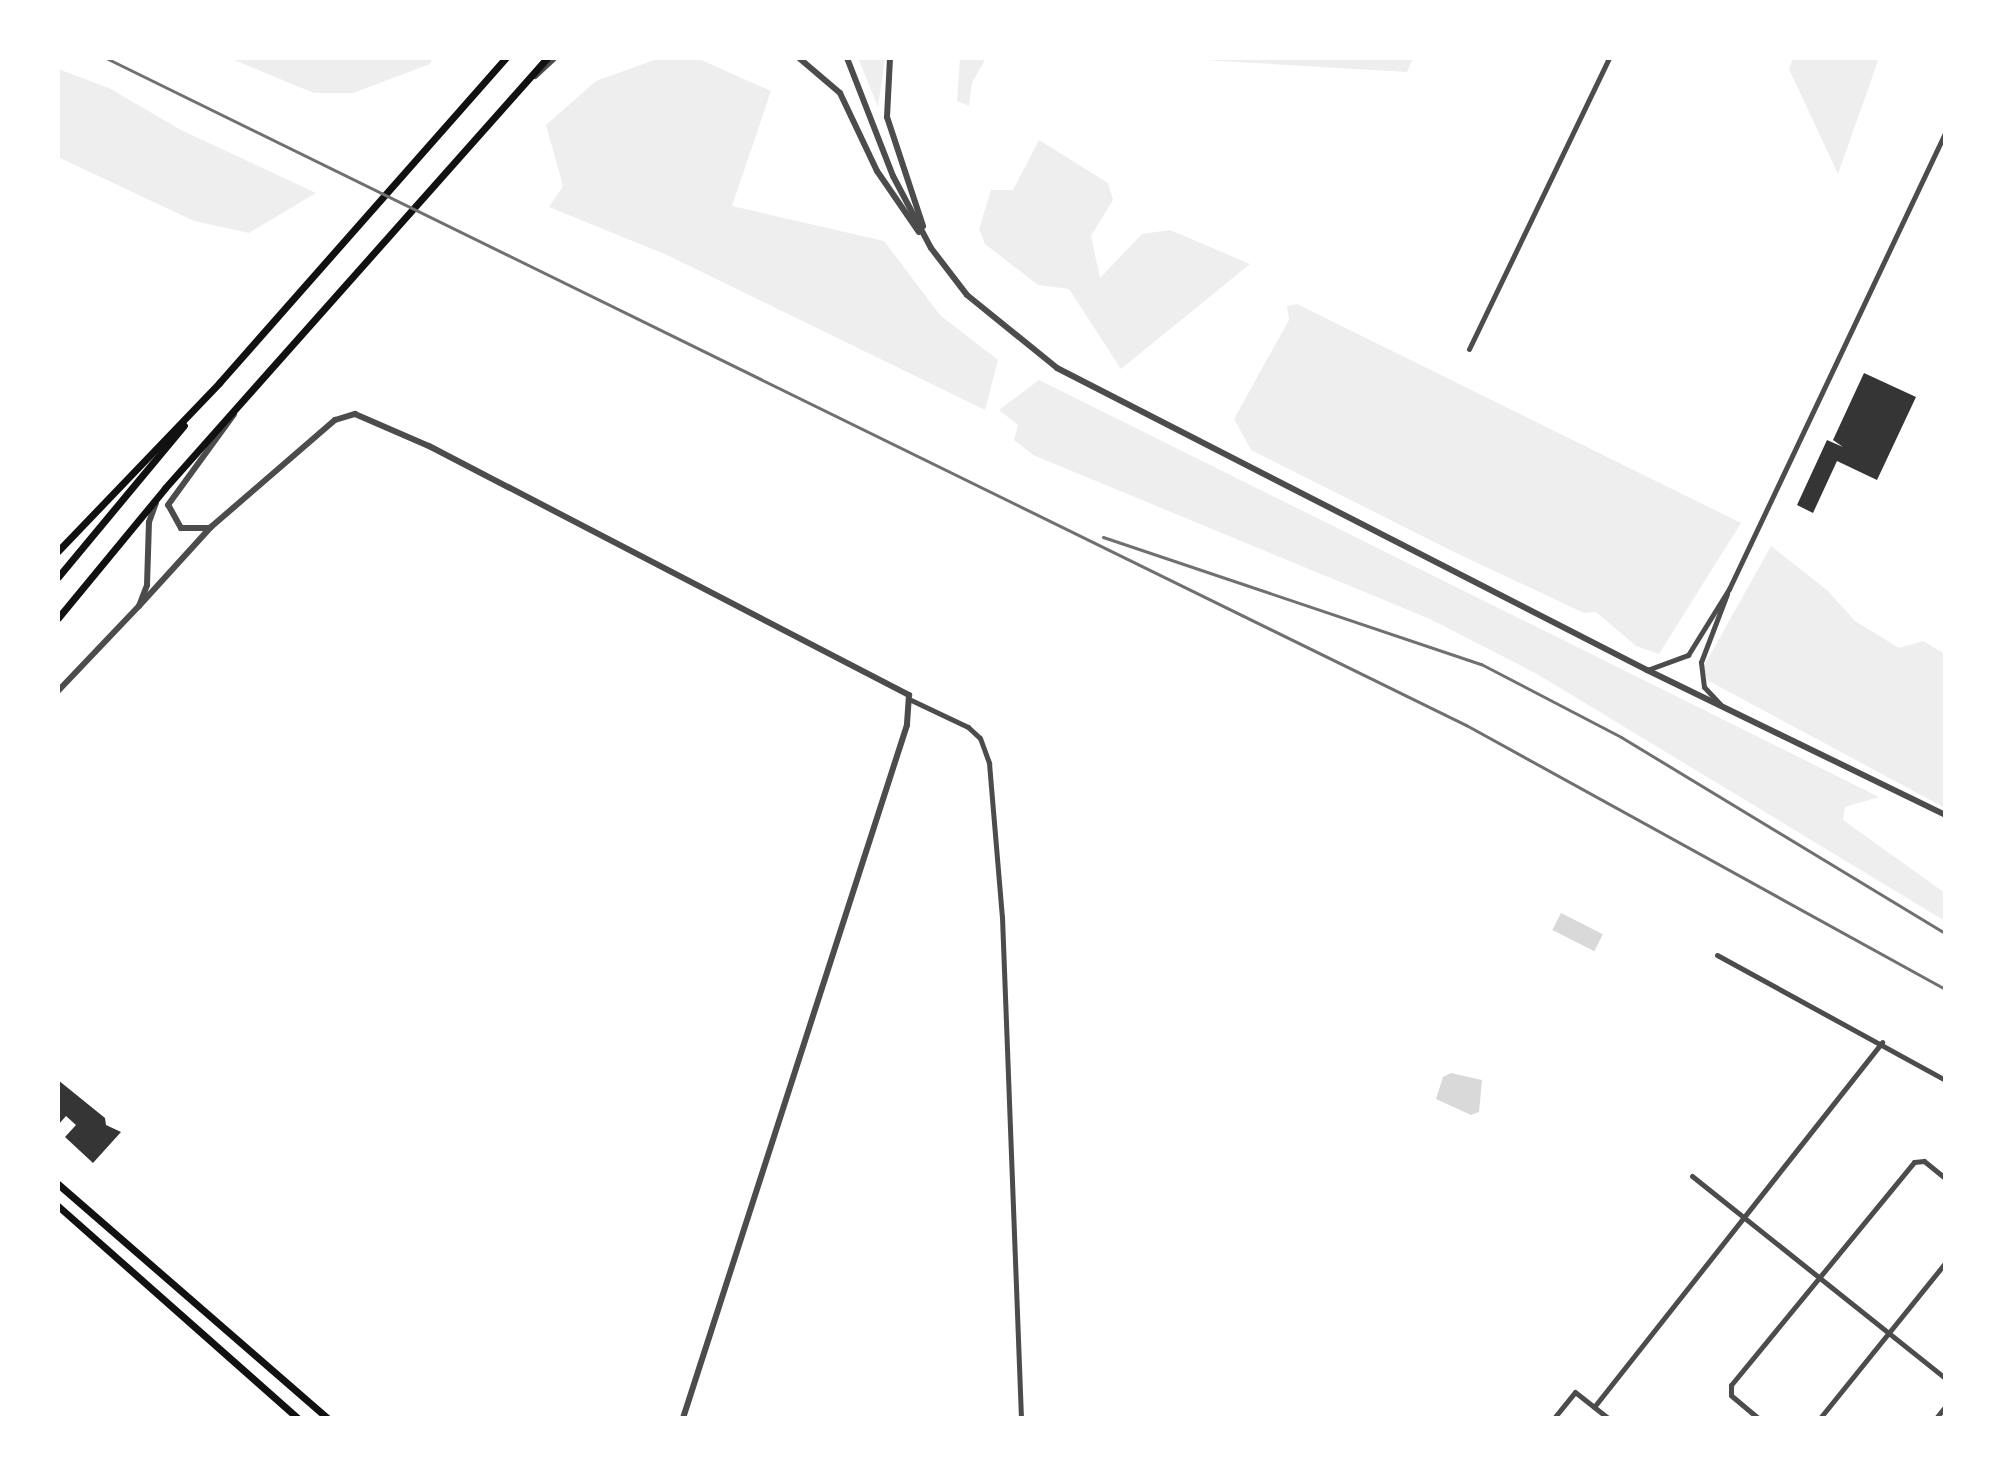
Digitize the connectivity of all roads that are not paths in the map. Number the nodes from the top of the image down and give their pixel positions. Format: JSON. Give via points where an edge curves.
{"nodes":[{"id":1,"x":504,"y":58,"type":"edge"},
{"id":2,"x":547,"y":58,"type":"edge"},
{"id":3,"x":554,"y":58,"type":"edge"},
{"id":4,"x":799,"y":58,"type":"edge"},
{"id":5,"x":847,"y":58,"type":"edge"},
{"id":6,"x":890,"y":58,"type":"edge"},
{"id":7,"x":1609,"y":58,"type":"edge"},
{"id":8,"x":521,"y":89,"type":"junction"},
{"id":9,"x":1945,"y":133,"type":"edge"},
{"id":10,"x":931,"y":248,"type":"junction"},
{"id":11,"x":1469,"y":349,"type":"dead end"},
{"id":12,"x":219,"y":383,"type":"junction"},
{"id":13,"x":243,"y":403,"type":"junction"},
{"id":14,"x":165,"y":488,"type":"junction"},
{"id":15,"x":211,"y":527,"type":"junction"},
{"id":16,"x":58,"y":551,"type":"edge"},
{"id":17,"x":58,"y":577,"type":"edge"},
{"id":18,"x":1729,"y":589,"type":"junction"},
{"id":19,"x":139,"y":606,"type":"junction"},
{"id":20,"x":58,"y":618,"type":"edge"},
{"id":21,"x":1647,"y":670,"type":"junction"},
{"id":22,"x":58,"y":691,"type":"edge"},
{"id":23,"x":911,"y":700,"type":"junction"},
{"id":24,"x":1721,"y":705,"type":"junction"},
{"id":25,"x":1945,"y":815,"type":"edge"},
{"id":26,"x":1717,"y":955,"type":"dead end"},
{"id":27,"x":1882,"y":1042,"type":"junction"},
{"id":28,"x":1945,"y":1080,"type":"edge"},
{"id":29,"x":1692,"y":1176,"type":"dead end"},
{"id":30,"x":1945,"y":1178,"type":"edge"},
{"id":31,"x":58,"y":1184,"type":"edge"},
{"id":32,"x":58,"y":1206,"type":"edge"},
{"id":33,"x":1745,"y":1220,"type":"junction"},
{"id":34,"x":1945,"y":1263,"type":"edge"},
{"id":35,"x":1818,"y":1279,"type":"junction"},
{"id":36,"x":1888,"y":1334,"type":"junction"},
{"id":37,"x":1945,"y":1378,"type":"edge"},
{"id":38,"x":1594,"y":1407,"type":"junction"},
{"id":39,"x":1945,"y":1407,"type":"edge"},
{"id":40,"x":298,"y":1418,"type":"edge"},
{"id":41,"x":327,"y":1418,"type":"edge"},
{"id":42,"x":683,"y":1418,"type":"edge"},
{"id":43,"x":1021,"y":1418,"type":"edge"},
{"id":44,"x":1554,"y":1418,"type":"edge"},
{"id":45,"x":1608,"y":1418,"type":"edge"},
{"id":46,"x":1758,"y":1418,"type":"edge"},
{"id":47,"x":1820,"y":1418,"type":"edge"},
{"id":48,"x":1936,"y":1418,"type":"edge"}],
"edges":[{"from":1,"to":12,"type":"main road"},
{"from":2,"to":8,"type":"main road"},
{"from":3,"to":8,"type":"street"},
{"from":4,"to":10,"type":"street","via":[[840,93],[877,171]]},
{"from":5,"to":10,"type":"street","via":[[893,176]]},
{"from":6,"to":10,"type":"street","via":[[887,117]]},
{"from":7,"to":11,"type":"street"},
{"from":8,"to":13,"type":"main road"},
{"from":9,"to":18,"type":"street"},
{"from":10,"to":21,"type":"street","via":[[960,287],[1057,368]]},
{"from":12,"to":16,"type":"main road"},
{"from":12,"to":17,"type":"main road"},
{"from":13,"to":14,"type":"main road"},
{"from":13,"to":15,"type":"street","via":[[168,505],[181,528]]},
{"from":14,"to":19,"type":"street","via":[[150,515],[150,566]]},
{"from":14,"to":20,"type":"main road"},
{"from":15,"to":19,"type":"street"},
{"from":15,"to":23,"type":"street","via":[[335,420],[349,413],[364,415],[896,685]]},
{"from":18,"to":21,"type":"street","via":[[1688,655]]},
{"from":18,"to":24,"type":"street","via":[[1701,662],[1704,687]]},
{"from":19,"to":22,"type":"street"},
{"from":21,"to":24,"type":"street"},
{"from":23,"to":42,"type":"street"},
{"from":23,"to":43,"type":"street","via":[[968,727],[980,738],[989,763],[1002,917]]},
{"from":24,"to":25,"type":"street"},
{"from":26,"to":27,"type":"street"},
{"from":27,"to":28,"type":"street"},
{"from":27,"to":33,"type":"street"},
{"from":29,"to":33,"type":"street"},
{"from":30,"to":35,"type":"street","via":[[1924,1161],[1914,1162]]},
{"from":31,"to":41,"type":"main road"},
{"from":32,"to":40,"type":"main road"},
{"from":33,"to":35,"type":"street"},
{"from":33,"to":38,"type":"street"},
{"from":34,"to":36,"type":"street"},
{"from":35,"to":36,"type":"street"},
{"from":35,"to":46,"type":"street","via":[[1731,1385],[1731,1395]]},
{"from":36,"to":37,"type":"street"},
{"from":36,"to":47,"type":"street"},
{"from":38,"to":44,"type":"street","via":[[1575,1392]]},
{"from":38,"to":45,"type":"street"},
{"from":39,"to":48,"type":"street"}]}
